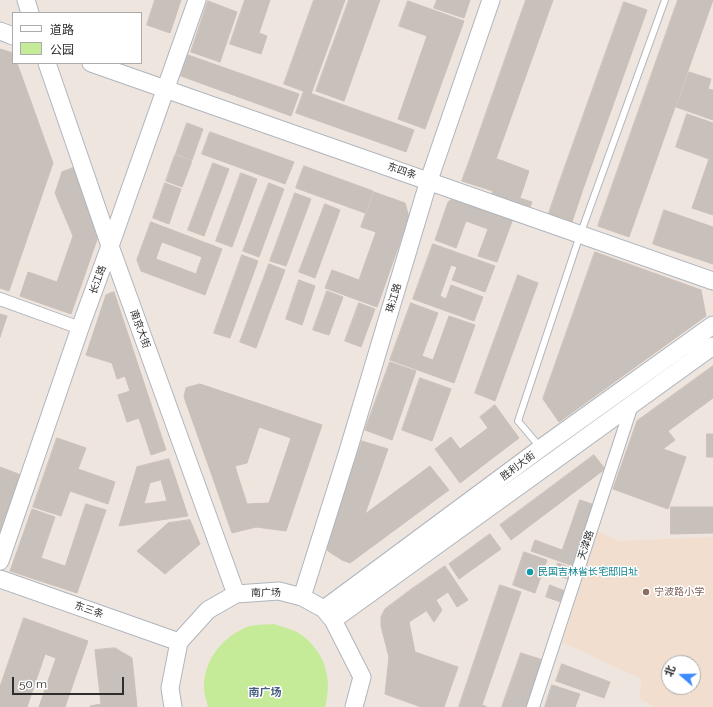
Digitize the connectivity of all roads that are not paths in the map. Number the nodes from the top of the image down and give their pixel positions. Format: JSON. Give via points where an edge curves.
{"nodes":[{"id":1,"x":26,"y":0,"type":"edge"},
{"id":2,"x":197,"y":0,"type":"edge"},
{"id":3,"x":492,"y":0,"type":"edge"},
{"id":4,"x":665,"y":0,"type":"edge"},
{"id":5,"x":30,"y":12,"type":"edge"},
{"id":6,"x":0,"y":31,"type":"edge"},
{"id":7,"x":12,"y":36,"type":"edge"},
{"id":8,"x":47,"y":64,"type":"edge"},
{"id":9,"x":94,"y":64,"type":"edge"},
{"id":10,"x":165,"y":88,"type":"junction"},
{"id":11,"x":429,"y":180,"type":"junction"},
{"id":12,"x":580,"y":235,"type":"junction"},
{"id":13,"x":110,"y":246,"type":"junction"},
{"id":14,"x":713,"y":281,"type":"edge"},
{"id":15,"x":0,"y":299,"type":"edge"},
{"id":16,"x":713,"y":325,"type":"edge"},
{"id":17,"x":80,"y":328,"type":"junction"},
{"id":18,"x":713,"y":346,"type":"edge"},
{"id":19,"x":632,"y":405,"type":"junction"},
{"id":20,"x":541,"y":448,"type":"junction"},
{"id":21,"x":0,"y":561,"type":"edge"},
{"id":22,"x":0,"y":579,"type":"edge"},
{"id":23,"x":236,"y":594,"type":"junction"},
{"id":24,"x":302,"y":597,"type":"junction"},
{"id":25,"x":329,"y":615,"type":"junction"},
{"id":26,"x":178,"y":642,"type":"junction"},
{"id":27,"x":359,"y":706,"type":"edge"},
{"id":28,"x":173,"y":707,"type":"edge"},
{"id":29,"x":533,"y":707,"type":"edge"}],
"edges":[{"from":1,"to":5,"type":"street"},
{"from":2,"to":10,"type":"street","name":"长江路"},
{"from":3,"to":11,"type":"street","name":"珠江路"},
{"from":4,"to":12,"type":"lane"},
{"from":6,"to":7,"type":"street"},
{"from":8,"to":13,"type":"street","name":"南京大街"},
{"from":9,"to":10,"type":"street","name":"东四条"},
{"from":10,"to":11,"type":"street","name":"东四条"},
{"from":10,"to":13,"type":"street","name":"长江路"},
{"from":11,"to":12,"type":"street","name":"东四条"},
{"from":11,"to":24,"type":"street","name":"珠江路"},
{"from":12,"to":14,"type":"street","name":"东四条"},
{"from":12,"to":20,"type":"lane","via":[[518,421]]},
{"from":13,"to":17,"type":"street","name":"长江路"},
{"from":13,"to":23,"type":"street","name":"南京大街"},
{"from":15,"to":17,"type":"street"},
{"from":16,"to":20,"type":"street","name":"胜利大街"},
{"from":17,"to":21,"type":"street","name":"长江路"},
{"from":18,"to":19,"type":"street","name":"胜利大街"},
{"from":19,"to":25,"type":"street","name":"胜利大街"},
{"from":19,"to":29,"type":"street","name":"天津路"},
{"from":20,"to":25,"type":"street","name":"胜利大街"},
{"from":22,"to":26,"type":"street","name":"东三条"},
{"from":23,"to":24,"type":"street","name":"南广场","via":[[279,591]]},
{"from":23,"to":26,"type":"street","name":"南广场","via":[[208,610]]},
{"from":24,"to":25,"type":"street","name":"南广场"},
{"from":25,"to":27,"type":"street","via":[[362,677]]},
{"from":26,"to":28,"type":"street","via":[[170,688]]}]}
